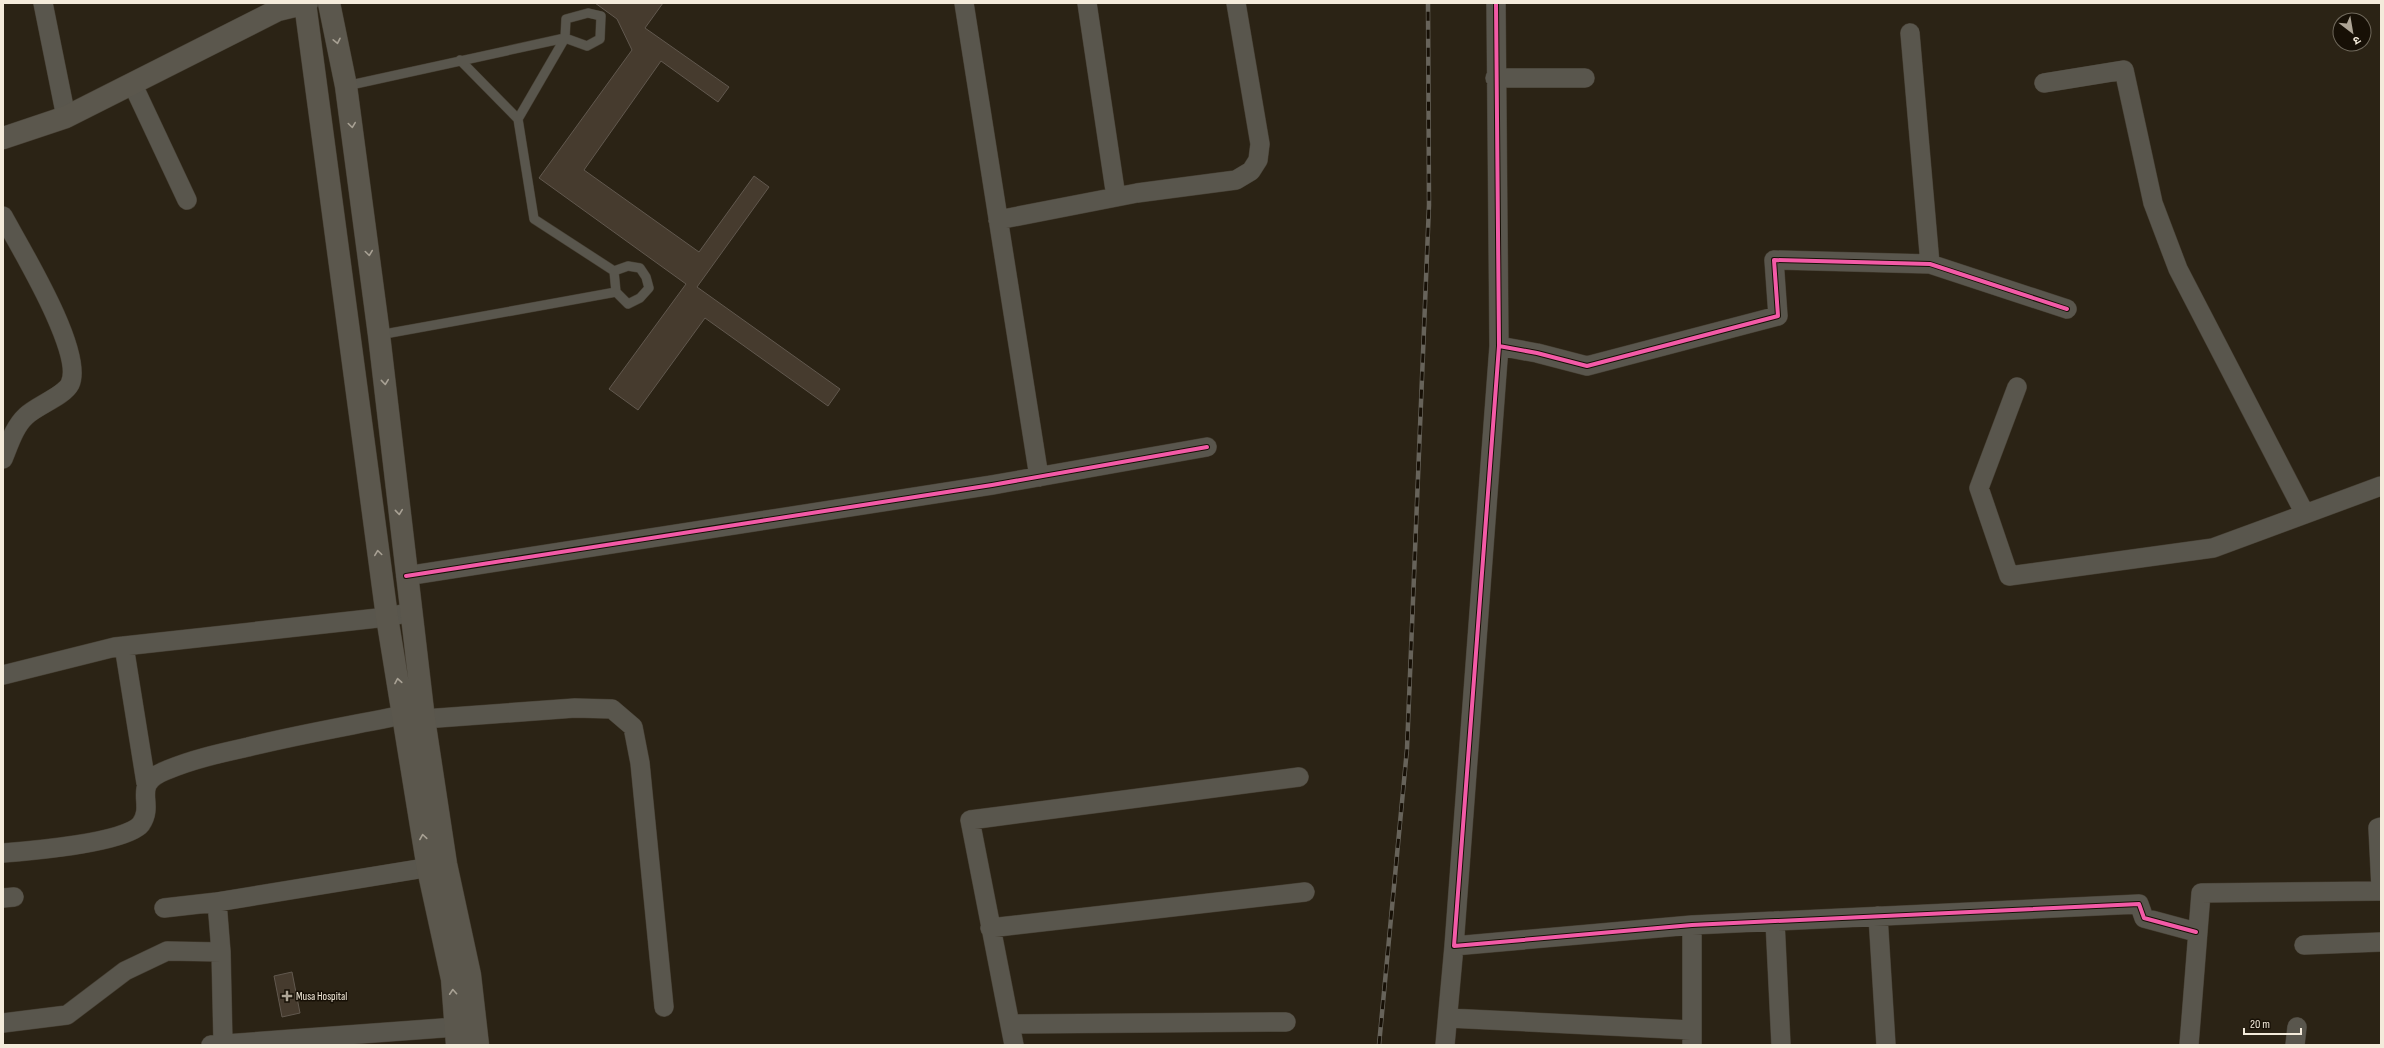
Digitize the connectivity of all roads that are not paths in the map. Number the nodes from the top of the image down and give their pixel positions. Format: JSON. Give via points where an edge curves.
{"nodes":[{"id":1,"x":43,"y":3,"type":"edge"},
{"id":2,"x":306,"y":3,"type":"edge"},
{"id":3,"x":329,"y":3,"type":"edge"},
{"id":4,"x":964,"y":3,"type":"edge"},
{"id":5,"x":1087,"y":3,"type":"edge"},
{"id":6,"x":1236,"y":3,"type":"edge"},
{"id":7,"x":1496,"y":3,"type":"edge"},
{"id":8,"x":276,"y":6,"type":"edge"},
{"id":9,"x":1910,"y":33,"type":"dead end"},
{"id":10,"x":565,"y":38,"type":"junction"},
{"id":11,"x":460,"y":60,"type":"junction"},
{"id":12,"x":1495,"y":78,"type":"junction"},
{"id":13,"x":1584,"y":78,"type":"dead end"},
{"id":14,"x":2044,"y":83,"type":"dead end"},
{"id":15,"x":133,"y":85,"type":"junction"},
{"id":16,"x":346,"y":86,"type":"junction"},
{"id":17,"x":66,"y":117,"type":"junction"},
{"id":18,"x":518,"y":119,"type":"junction"},
{"id":19,"x":3,"y":138,"type":"edge"},
{"id":20,"x":1116,"y":197,"type":"junction"},
{"id":21,"x":187,"y":200,"type":"dead end"},
{"id":22,"x":3,"y":216,"type":"edge"},
{"id":23,"x":998,"y":220,"type":"junction"},
{"id":24,"x":1930,"y":264,"type":"junction"},
{"id":25,"x":614,"y":271,"type":"junction"},
{"id":26,"x":616,"y":292,"type":"junction"},
{"id":27,"x":2067,"y":309,"type":"dead end"},
{"id":28,"x":379,"y":335,"type":"junction"},
{"id":29,"x":1499,"y":346,"type":"junction"},
{"id":30,"x":2017,"y":388,"type":"dead end"},
{"id":31,"x":1207,"y":447,"type":"dead end"},
{"id":32,"x":3,"y":459,"type":"edge"},
{"id":33,"x":1039,"y":477,"type":"junction"},
{"id":34,"x":2381,"y":486,"type":"edge"},
{"id":35,"x":2305,"y":514,"type":"junction"},
{"id":36,"x":406,"y":576,"type":"junction"},
{"id":37,"x":412,"y":612,"type":"junction"},
{"id":38,"x":387,"y":617,"type":"junction"},
{"id":39,"x":124,"y":646,"type":"junction"},
{"id":40,"x":3,"y":675,"type":"edge"},
{"id":41,"x":417,"y":715,"type":"junction"},
{"id":42,"x":1299,"y":777,"type":"dead end"},
{"id":43,"x":146,"y":783,"type":"junction"},
{"id":44,"x":2381,"y":827,"type":"edge"},
{"id":45,"x":3,"y":853,"type":"edge"},
{"id":46,"x":437,"y":867,"type":"junction"},
{"id":47,"x":2381,"y":890,"type":"edge"},
{"id":48,"x":1305,"y":892,"type":"dead end"},
{"id":49,"x":217,"y":902,"type":"junction"},
{"id":50,"x":164,"y":908,"type":"dead end"},
{"id":51,"x":1878,"y":916,"type":"junction"},
{"id":52,"x":1775,"y":921,"type":"junction"},
{"id":53,"x":1692,"y":925,"type":"junction"},
{"id":54,"x":990,"y":928,"type":"junction"},
{"id":55,"x":2196,"y":932,"type":"junction"},
{"id":56,"x":2381,"y":942,"type":"edge"},
{"id":57,"x":2304,"y":945,"type":"dead end"},
{"id":58,"x":1454,"y":946,"type":"junction"},
{"id":59,"x":221,"y":952,"type":"junction"},
{"id":60,"x":664,"y":1007,"type":"dead end"},
{"id":61,"x":1448,"y":1018,"type":"junction"},
{"id":62,"x":1286,"y":1022,"type":"dead end"},
{"id":63,"x":3,"y":1023,"type":"edge"},
{"id":64,"x":1010,"y":1024,"type":"junction"},
{"id":65,"x":467,"y":1036,"type":"edge"},
{"id":66,"x":1692,"y":1038,"type":"edge"},
{"id":67,"x":217,"y":1044,"type":"edge"},
{"id":68,"x":1014,"y":1045,"type":"edge"},
{"id":69,"x":1445,"y":1045,"type":"edge"},
{"id":70,"x":1781,"y":1045,"type":"edge"},
{"id":71,"x":1886,"y":1045,"type":"edge"},
{"id":72,"x":2190,"y":1045,"type":"edge"}],
"edges":[{"from":1,"to":17,"type":"street"},
{"from":2,"to":8,"type":"main road"},
{"from":38,"to":2,"type":"main road","one_way":true},
{"from":3,"to":16,"type":"main road","one_way":true},
{"from":4,"to":23,"type":"street"},
{"from":5,"to":20,"type":"street"},
{"from":6,"to":20,"type":"street","via":[[1260,144],[1258,160],[1251,171],[1236,180]]},
{"from":7,"to":12,"type":"street"},
{"from":8,"to":15,"type":"main road"},
{"from":9,"to":24,"type":"street"},
{"from":10,"to":10,"type":"lane","via":[[566,19],[588,13],[602,16],[600,39],[587,46]]},
{"from":10,"to":11,"type":"lane"},
{"from":10,"to":18,"type":"lane"},
{"from":11,"to":16,"type":"lane"},
{"from":11,"to":18,"type":"lane"},
{"from":12,"to":13,"type":"street"},
{"from":12,"to":29,"type":"street"},
{"from":14,"to":35,"type":"street","via":[[2124,70],[2153,203],[2178,269]]},
{"from":15,"to":17,"type":"main road"},
{"from":15,"to":21,"type":"street"},
{"from":16,"to":28,"type":"main road","one_way":true},
{"from":17,"to":19,"type":"main road"},
{"from":18,"to":25,"type":"lane","via":[[534,219]]},
{"from":20,"to":23,"type":"street"},
{"from":22,"to":32,"type":"street","via":[[58,319],[72,374],[69,384],[59,394],[24,417],[14,432]]},
{"from":23,"to":33,"type":"street"},
{"from":24,"to":27,"type":"street"},
{"from":24,"to":29,"type":"street","via":[[1774,260],[1778,316],[1586,366]]},
{"from":25,"to":26,"type":"lane"},
{"from":25,"to":26,"type":"lane","via":[[628,266],[640,268],[646,276],[649,288],[640,298],[628,304]]},
{"from":26,"to":28,"type":"lane"},
{"from":28,"to":36,"type":"main road","one_way":true},
{"from":29,"to":58,"type":"street"},
{"from":30,"to":35,"type":"street","via":[[1980,488],[2010,576],[2213,548]]},
{"from":31,"to":33,"type":"street"},
{"from":33,"to":36,"type":"street"},
{"from":34,"to":35,"type":"street"},
{"from":36,"to":37,"type":"main road"},
{"from":37,"to":38,"type":"street"},
{"from":37,"to":41,"type":"main road"},
{"from":38,"to":39,"type":"street"},
{"from":41,"to":38,"type":"main road","one_way":true},
{"from":39,"to":40,"type":"street"},
{"from":39,"to":43,"type":"street"},
{"from":41,"to":43,"type":"street","via":[[312,732],[205,757],[154,775]]},
{"from":41,"to":46,"type":"main road"},
{"from":41,"to":60,"type":"street","via":[[575,708],[612,709],[633,727],[640,763]]},
{"from":42,"to":54,"type":"street","via":[[970,820]]},
{"from":43,"to":45,"type":"street","via":[[144,814],[141,824],[132,831],[109,840]]},
{"from":44,"to":47,"type":"street","via":[[2378,828]]},
{"from":46,"to":49,"type":"street"},
{"from":46,"to":65,"type":"main road","via":[[470,975]]},
{"from":47,"to":55,"type":"street","via":[[2201,893]]},
{"from":48,"to":54,"type":"street"},
{"from":49,"to":50,"type":"street"},
{"from":49,"to":59,"type":"street"},
{"from":51,"to":52,"type":"street"},
{"from":51,"to":55,"type":"street","via":[[2139,904],[2144,918]]},
{"from":51,"to":71,"type":"street"},
{"from":52,"to":53,"type":"street"},
{"from":52,"to":70,"type":"street"},
{"from":53,"to":58,"type":"street"},
{"from":53,"to":66,"type":"street"},
{"from":54,"to":64,"type":"street"},
{"from":55,"to":72,"type":"street"},
{"from":56,"to":57,"type":"street"},
{"from":58,"to":61,"type":"street"},
{"from":59,"to":63,"type":"street","via":[[167,952],[125,971],[67,1015]]},
{"from":59,"to":67,"type":"street"},
{"from":61,"to":66,"type":"street"},
{"from":61,"to":69,"type":"street"},
{"from":62,"to":64,"type":"street"},
{"from":64,"to":68,"type":"street"},
{"from":65,"to":67,"type":"street"}]}
